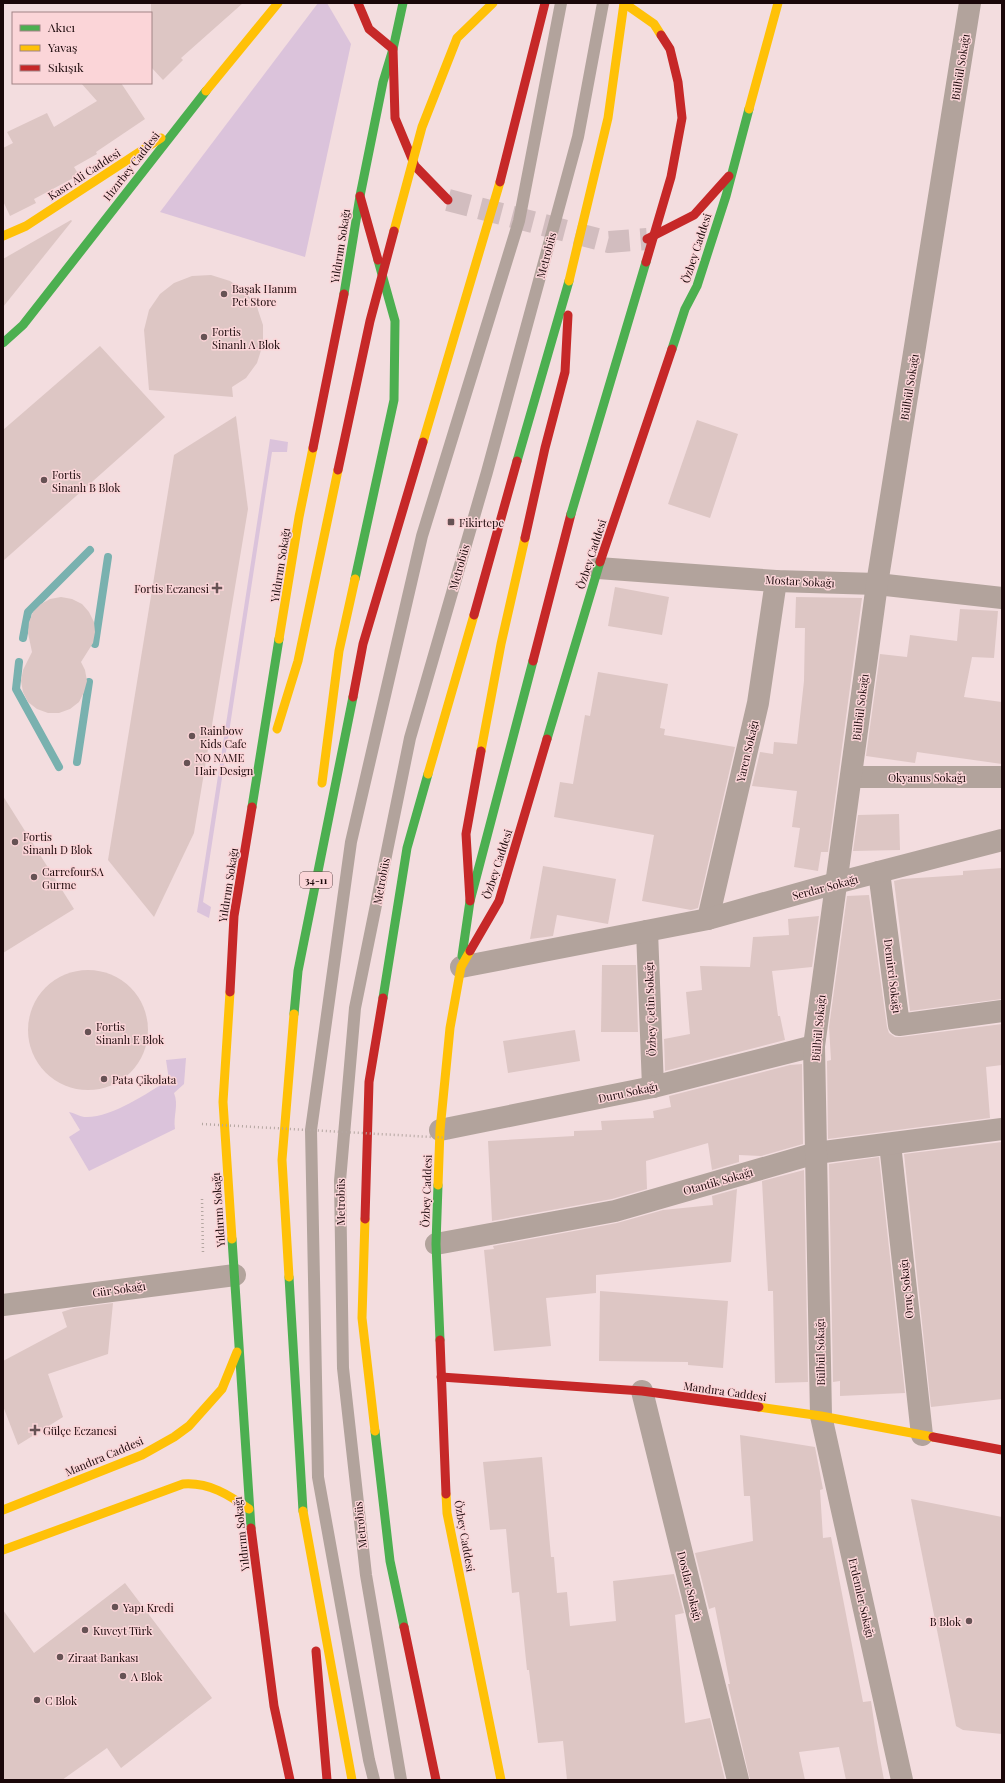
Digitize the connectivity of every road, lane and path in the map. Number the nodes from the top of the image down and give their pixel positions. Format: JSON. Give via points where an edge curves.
{"nodes":[{"id":1,"x":278,"y":3,"type":"edge"},
{"id":2,"x":358,"y":3,"type":"edge"},
{"id":3,"x":403,"y":3,"type":"edge"},
{"id":4,"x":493,"y":3,"type":"edge"},
{"id":5,"x":545,"y":3,"type":"edge"},
{"id":6,"x":561,"y":3,"type":"edge"},
{"id":7,"x":604,"y":3,"type":"edge"},
{"id":8,"x":624,"y":3,"type":"edge"},
{"id":9,"x":778,"y":3,"type":"edge"},
{"id":10,"x":970,"y":3,"type":"edge"},
{"id":11,"x":393,"y":49,"type":"junction"},
{"id":12,"x":176,"y":128,"type":"junction"},
{"id":13,"x":732,"y":174,"type":"junction"},
{"id":14,"x":360,"y":196,"type":"junction"},
{"id":15,"x":448,"y":200,"type":"tunnel mouth"},
{"id":16,"x":3,"y":236,"type":"edge"},
{"id":17,"x":647,"y":239,"type":"tunnel mouth"},
{"id":18,"x":570,"y":276,"type":"junction"},
{"id":19,"x":3,"y":344,"type":"edge"},
{"id":20,"x":598,"y":568,"type":"junction"},
{"id":21,"x":776,"y":581,"type":"junction"},
{"id":22,"x":877,"y":584,"type":"junction"},
{"id":23,"x":1002,"y":598,"type":"edge"},
{"id":24,"x":274,"y":738,"type":"dead end"},
{"id":25,"x":270,"y":753,"type":"dead end"},
{"id":26,"x":1002,"y":777,"type":"edge"},
{"id":27,"x":852,"y":778,"type":"junction"},
{"id":28,"x":321,"y":791,"type":"dead end"},
{"id":29,"x":251,"y":814,"type":"junction"},
{"id":30,"x":315,"y":838,"type":"dead end"},
{"id":31,"x":1002,"y":840,"type":"edge"},
{"id":32,"x":879,"y":872,"type":"junction"},
{"id":33,"x":836,"y":883,"type":"junction"},
{"id":34,"x":470,"y":901,"type":"junction"},
{"id":35,"x":708,"y":919,"type":"junction"},
{"id":36,"x":647,"y":931,"type":"junction"},
{"id":37,"x":461,"y":967,"type":"junction"},
{"id":38,"x":298,"y":971,"type":"junction"},
{"id":39,"x":1002,"y":1011,"type":"edge"},
{"id":40,"x":814,"y":1046,"type":"junction"},
{"id":41,"x":653,"y":1087,"type":"junction"},
{"id":42,"x":202,"y":1124,"type":"dead end"},
{"id":43,"x":1002,"y":1130,"type":"edge"},
{"id":44,"x":445,"y":1134,"type":"junction"},
{"id":45,"x":890,"y":1144,"type":"junction"},
{"id":46,"x":816,"y":1153,"type":"junction"},
{"id":47,"x":202,"y":1195,"type":"dead end"},
{"id":48,"x":436,"y":1244,"type":"junction"},
{"id":49,"x":235,"y":1275,"type":"junction"},
{"id":50,"x":204,"y":1278,"type":"junction"},
{"id":51,"x":3,"y":1305,"type":"edge"},
{"id":52,"x":239,"y":1347,"type":"junction"},
{"id":53,"x":441,"y":1376,"type":"junction"},
{"id":54,"x":642,"y":1391,"type":"junction"},
{"id":55,"x":821,"y":1416,"type":"junction"},
{"id":56,"x":922,"y":1435,"type":"junction"},
{"id":57,"x":1002,"y":1450,"type":"edge"},
{"id":58,"x":249,"y":1509,"type":"junction"},
{"id":59,"x":3,"y":1510,"type":"edge"},
{"id":60,"x":304,"y":1521,"type":"junction"},
{"id":61,"x":3,"y":1550,"type":"edge"},
{"id":62,"x":313,"y":1615,"type":"dead end"},
{"id":63,"x":315,"y":1639,"type":"dead end"},
{"id":64,"x":290,"y":1780,"type":"edge"},
{"id":65,"x":327,"y":1780,"type":"edge"},
{"id":66,"x":352,"y":1780,"type":"edge"},
{"id":67,"x":374,"y":1780,"type":"edge"},
{"id":68,"x":401,"y":1780,"type":"edge"},
{"id":69,"x":436,"y":1780,"type":"edge"},
{"id":70,"x":501,"y":1780,"type":"edge"},
{"id":71,"x":738,"y":1780,"type":"edge"},
{"id":72,"x":902,"y":1780,"type":"edge"}],
"edges":[{"from":1,"to":12,"type":"main road","name":"Hızırbey Caddesi"},
{"from":2,"to":11,"type":"main road","via":[[369,29]]},
{"from":3,"to":11,"type":"main road","name":"Yıldırım Sokağı"},
{"from":4,"to":24,"type":"main road","bridge":true,"via":[[457,38],[422,127],[370,322],[298,661]]},
{"from":5,"to":38,"type":"main road","number":"34-11","via":[[495,204],[363,644]]},
{"from":6,"to":67,"type":"lane","via":[[519,221],[422,536],[351,842],[311,1130],[318,1477]]},
{"from":7,"to":68,"type":"lane","name":"Metrobüs","via":[[576,145],[487,472],[410,738],[355,1008],[340,1181],[343,1368],[366,1575]]},
{"from":8,"to":18,"type":"main road","via":[[608,118]]},
{"from":8,"to":34,"type":"main road","bridge":true,"via":[[654,24],[670,49],[678,82],[682,118],[670,176],[571,514]]},
{"from":9,"to":13,"type":"main road","name":"Özbey Caddesi"},
{"from":10,"to":22,"type":"street","name":"Bülbül Sokağı"},
{"from":11,"to":14,"type":"main road","name":"Yıldırım Sokağı"},
{"from":11,"to":15,"type":"main road","via":[[394,118],[415,166]]},
{"from":12,"to":16,"type":"main road","name":"Kasrı Ali Caddesi","via":[[26,226]]},
{"from":12,"to":19,"type":"main road","name":"Hızırbey Caddesi","via":[[23,325]]},
{"from":13,"to":17,"type":"main road","via":[[694,215]]},
{"from":13,"to":20,"type":"main road","name":"Özbey Caddesi","via":[[697,286],[685,309]]},
{"from":14,"to":28,"type":"main road","via":[[395,321],[394,400],[339,651]]},
{"from":14,"to":29,"type":"main road","name":"Yıldırım Sokağı","via":[[341,315],[299,517]]},
{"from":18,"to":34,"type":"main road","via":[[565,372],[545,448],[501,644],[466,834]]},
{"from":18,"to":69,"type":"main road","via":[[407,848],[370,1082],[362,1318],[390,1561]]},
{"from":20,"to":21,"type":"street","name":"Mostar Sokağı"},
{"from":20,"to":37,"type":"main road","name":"Özbey Caddesi","via":[[500,901]]},
{"from":21,"to":22,"type":"street","name":"Mostar Sokağı"},
{"from":21,"to":35,"type":"street","name":"Yaren Sokağı","via":[[758,703]]},
{"from":22,"to":23,"type":"street","name":"Mostar Sokağı"},
{"from":22,"to":27,"type":"street","name":"Bülbül Sokağı"},
{"from":25,"to":29,"type":"main road"},
{"from":26,"to":27,"type":"street","name":"Okyanus Sokağı"},
{"from":27,"to":33,"type":"street","name":"Bülbül Sokağı"},
{"from":29,"to":49,"type":"main road","name":"Yıldırım Sokağı","via":[[234,916],[223,1102]]},
{"from":30,"to":38,"type":"main road"},
{"from":31,"to":32,"type":"street","name":"Serdar Sokağı"},
{"from":32,"to":33,"type":"street","name":"Serdar Sokağı"},
{"from":32,"to":39,"type":"street","name":"Demirci Sokağı","via":[[899,1025]]},
{"from":33,"to":35,"type":"street","name":"Serdar Sokağı"},
{"from":33,"to":40,"type":"street","name":"Bülbül Sokağı"},
{"from":34,"to":37,"type":"main road"},
{"from":35,"to":36,"type":"street","name":"Serdar Sokağı"},
{"from":36,"to":37,"type":"street","name":"Serdar Sokağı"},
{"from":36,"to":41,"type":"street","name":"Özbey Çetin Sokağı"},
{"from":37,"to":44,"type":"main road","name":"Özbey Caddesi","via":[[450,1028]]},
{"from":38,"to":60,"type":"main road","number":"34-11","via":[[282,1160]]},
{"from":40,"to":41,"type":"street","name":"Duru Sokağı"},
{"from":40,"to":46,"type":"street","name":"Bülbül Sokağı"},
{"from":41,"to":44,"type":"street","name":"Duru Sokağı"},
{"from":42,"to":44,"type":"path","bridge":true},
{"from":43,"to":45,"type":"street","name":"Otantik Sokağı"},
{"from":44,"to":48,"type":"main road","name":"Özbey Caddesi"},
{"from":45,"to":46,"type":"street","name":"Otantik Sokağı"},
{"from":45,"to":56,"type":"street","name":"Oruç Sokağı"},
{"from":46,"to":48,"type":"street","name":"Otantik Sokağı","via":[[615,1211]]},
{"from":46,"to":55,"type":"street","name":"Bülbül Sokağı"},
{"from":47,"to":50,"type":"path"},
{"from":48,"to":53,"type":"main road","name":"Özbey Caddesi"},
{"from":49,"to":50,"type":"street","name":"Gür Sokağı"},
{"from":49,"to":52,"type":"main road","name":"Yıldırım Sokağı"},
{"from":50,"to":51,"type":"street","name":"Gür Sokağı"},
{"from":52,"to":58,"type":"main road","name":"Yıldırım Sokağı"},
{"from":52,"to":59,"type":"main road","name":"Mandıra Caddesi","via":[[222,1389],[188,1426],[174,1437],[142,1455]]},
{"from":53,"to":54,"type":"main road","name":"Mandıra Caddesi"},
{"from":53,"to":70,"type":"main road","name":"Özbey Caddesi","via":[[447,1513]]},
{"from":54,"to":55,"type":"main road","name":"Mandıra Caddesi"},
{"from":54,"to":71,"type":"street","name":"Dostlar Sokağı"},
{"from":55,"to":56,"type":"main road","name":"Mandıra Caddesi"},
{"from":55,"to":72,"type":"street","name":"Erdemler Sokağı"},
{"from":56,"to":57,"type":"main road","name":"Mandıra Caddesi"},
{"from":58,"to":61,"type":"main road","via":[[224,1493],[191,1482]]},
{"from":58,"to":64,"type":"main road","name":"Yıldırım Sokağı","via":[[274,1706]]},
{"from":60,"to":62,"type":"main road"},
{"from":60,"to":66,"type":"main road","number":"34-11"},
{"from":63,"to":65,"type":"main road"}]}
